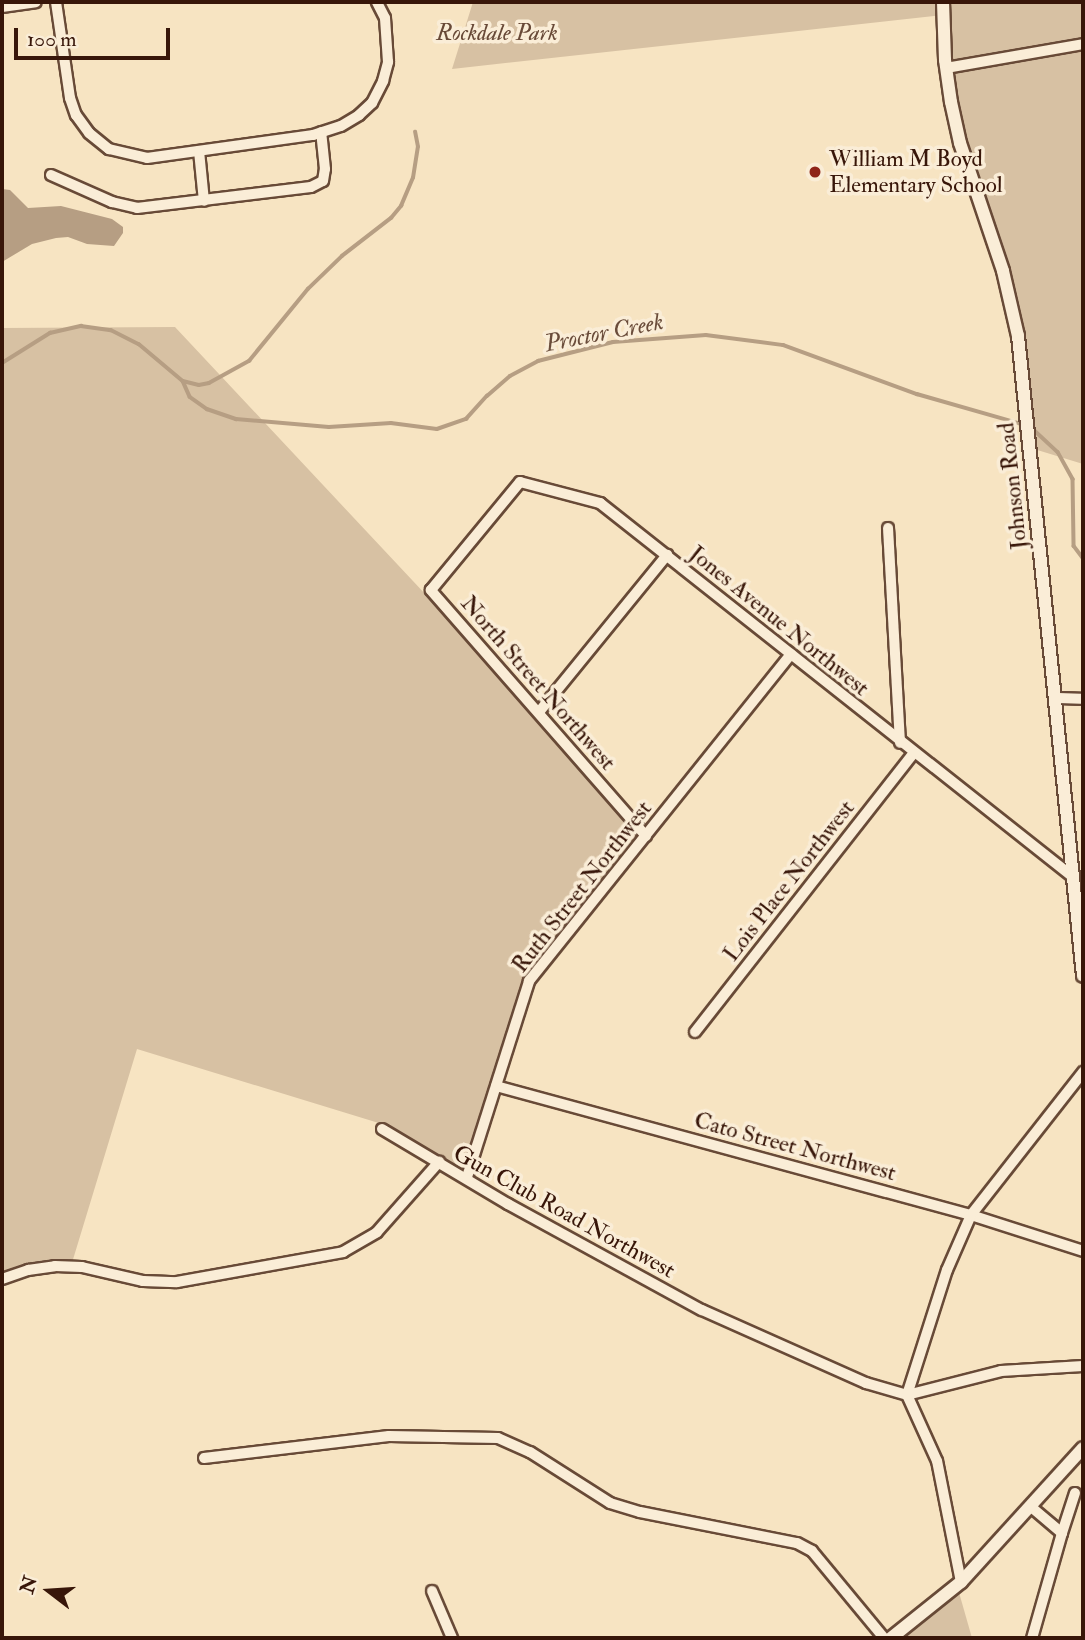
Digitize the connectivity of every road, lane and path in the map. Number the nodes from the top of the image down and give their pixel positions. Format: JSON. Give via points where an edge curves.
{"nodes":[{"id":1,"x":36,"y":2,"type":"edge"},
{"id":2,"x":56,"y":2,"type":"edge"},
{"id":3,"x":377,"y":2,"type":"edge"},
{"id":4,"x":943,"y":2,"type":"edge"},
{"id":5,"x":2,"y":7,"type":"edge"},
{"id":6,"x":1083,"y":44,"type":"edge"},
{"id":7,"x":946,"y":68,"type":"junction"},
{"id":8,"x":321,"y":132,"type":"junction"},
{"id":9,"x":199,"y":151,"type":"junction"},
{"id":10,"x":51,"y":175,"type":"dead end"},
{"id":11,"x":204,"y":201,"type":"junction"},
{"id":12,"x":888,"y":528,"type":"dead end"},
{"id":13,"x":461,"y":555,"type":"joint"},
{"id":14,"x":667,"y":555,"type":"junction"},
{"id":15,"x":790,"y":654,"type":"junction"},
{"id":16,"x":1056,"y":698,"type":"junction"},
{"id":17,"x":1083,"y":699,"type":"edge"},
{"id":18,"x":539,"y":712,"type":"junction"},
{"id":19,"x":901,"y":743,"type":"junction"},
{"id":20,"x":914,"y":753,"type":"junction"},
{"id":21,"x":646,"y":836,"type":"junction"},
{"id":22,"x":1073,"y":877,"type":"junction"},
{"id":23,"x":1083,"y":975,"type":"edge"},
{"id":24,"x":695,"y":1032,"type":"dead end"},
{"id":25,"x":1083,"y":1072,"type":"edge"},
{"id":26,"x":496,"y":1086,"type":"junction"},
{"id":27,"x":382,"y":1129,"type":"dead end"},
{"id":28,"x":439,"y":1162,"type":"junction"},
{"id":29,"x":467,"y":1177,"type":"junction"},
{"id":30,"x":971,"y":1215,"type":"junction"},
{"id":31,"x":1083,"y":1251,"type":"edge"},
{"id":32,"x":2,"y":1279,"type":"edge"},
{"id":33,"x":1083,"y":1366,"type":"edge"},
{"id":34,"x":907,"y":1395,"type":"junction"},
{"id":35,"x":1083,"y":1448,"type":"edge"},
{"id":36,"x":204,"y":1458,"type":"dead end"},
{"id":37,"x":1075,"y":1493,"type":"dead end"},
{"id":38,"x":1030,"y":1506,"type":"junction"},
{"id":39,"x":1062,"y":1533,"type":"junction"},
{"id":40,"x":961,"y":1582,"type":"junction"},
{"id":41,"x":432,"y":1591,"type":"dead end"},
{"id":42,"x":452,"y":1638,"type":"edge"},
{"id":43,"x":884,"y":1638,"type":"edge"},
{"id":44,"x":891,"y":1638,"type":"edge"},
{"id":45,"x":1032,"y":1638,"type":"edge"}],
"edges":[{"from":1,"to":5,"type":"street"},
{"from":2,"to":9,"type":"street","via":[[70,98],[89,133],[109,149],[147,158]]},
{"from":3,"to":8,"type":"street","via":[[385,18],[388,43],[383,81],[372,103],[359,115]]},
{"from":4,"to":7,"type":"street","name":"Johnson Road"},
{"from":6,"to":7,"type":"street"},
{"from":7,"to":16,"type":"street","name":"Johnson Road","via":[[960,143],[1012,307]]},
{"from":8,"to":9,"type":"street"},
{"from":8,"to":11,"type":"street","via":[[323,181],[311,187]]},
{"from":9,"to":11,"type":"street"},
{"from":10,"to":11,"type":"street","via":[[126,207]]},
{"from":12,"to":19,"type":"street"},
{"from":13,"to":14,"type":"street","name":"Jones Avenue Northwest","via":[[520,482],[600,503]]},
{"from":13,"to":18,"type":"street","name":"North Street Northwest","via":[[431,590]]},
{"from":14,"to":15,"type":"street","name":"Jones Avenue Northwest"},
{"from":14,"to":18,"type":"street"},
{"from":15,"to":19,"type":"street","name":"Jones Avenue Northwest"},
{"from":15,"to":21,"type":"street","name":"Ruth Street Northwest"},
{"from":16,"to":17,"type":"street"},
{"from":16,"to":22,"type":"street","name":"Johnson Road"},
{"from":18,"to":21,"type":"street","name":"North Street Northwest"},
{"from":19,"to":20,"type":"street","name":"Jones Avenue Northwest"},
{"from":20,"to":22,"type":"street","name":"Jones Avenue Northwest"},
{"from":20,"to":24,"type":"street","name":"Lois Place Northwest"},
{"from":21,"to":26,"type":"street","name":"Ruth Street Northwest","via":[[528,981]]},
{"from":22,"to":23,"type":"street","name":"Johnson Road"},
{"from":25,"to":30,"type":"street"},
{"from":26,"to":29,"type":"street","name":"Ruth Street Northwest"},
{"from":26,"to":30,"type":"street","name":"Cato Street Northwest"},
{"from":27,"to":28,"type":"street"},
{"from":28,"to":29,"type":"street","name":"Gun Club Road Northwest"},
{"from":28,"to":32,"type":"street","name":"Gun Club Road Northwest","via":[[377,1232],[344,1252],[177,1282],[55,1266]]},
{"from":29,"to":34,"type":"street","name":"Gun Club Road Northwest","via":[[702,1310],[866,1382]]},
{"from":30,"to":31,"type":"street","name":"Cato Street Northwest"},
{"from":30,"to":34,"type":"street","via":[[947,1270]]},
{"from":33,"to":34,"type":"street","via":[[1001,1371]]},
{"from":34,"to":40,"type":"street","via":[[937,1461]]},
{"from":35,"to":38,"type":"street"},
{"from":36,"to":43,"type":"street","via":[[389,1436],[498,1438],[530,1452],[610,1503],[640,1513],[797,1543],[812,1552]]},
{"from":37,"to":39,"type":"street"},
{"from":38,"to":39,"type":"street"},
{"from":38,"to":40,"type":"street"},
{"from":39,"to":45,"type":"street"},
{"from":40,"to":44,"type":"street"},
{"from":41,"to":42,"type":"street"}]}
